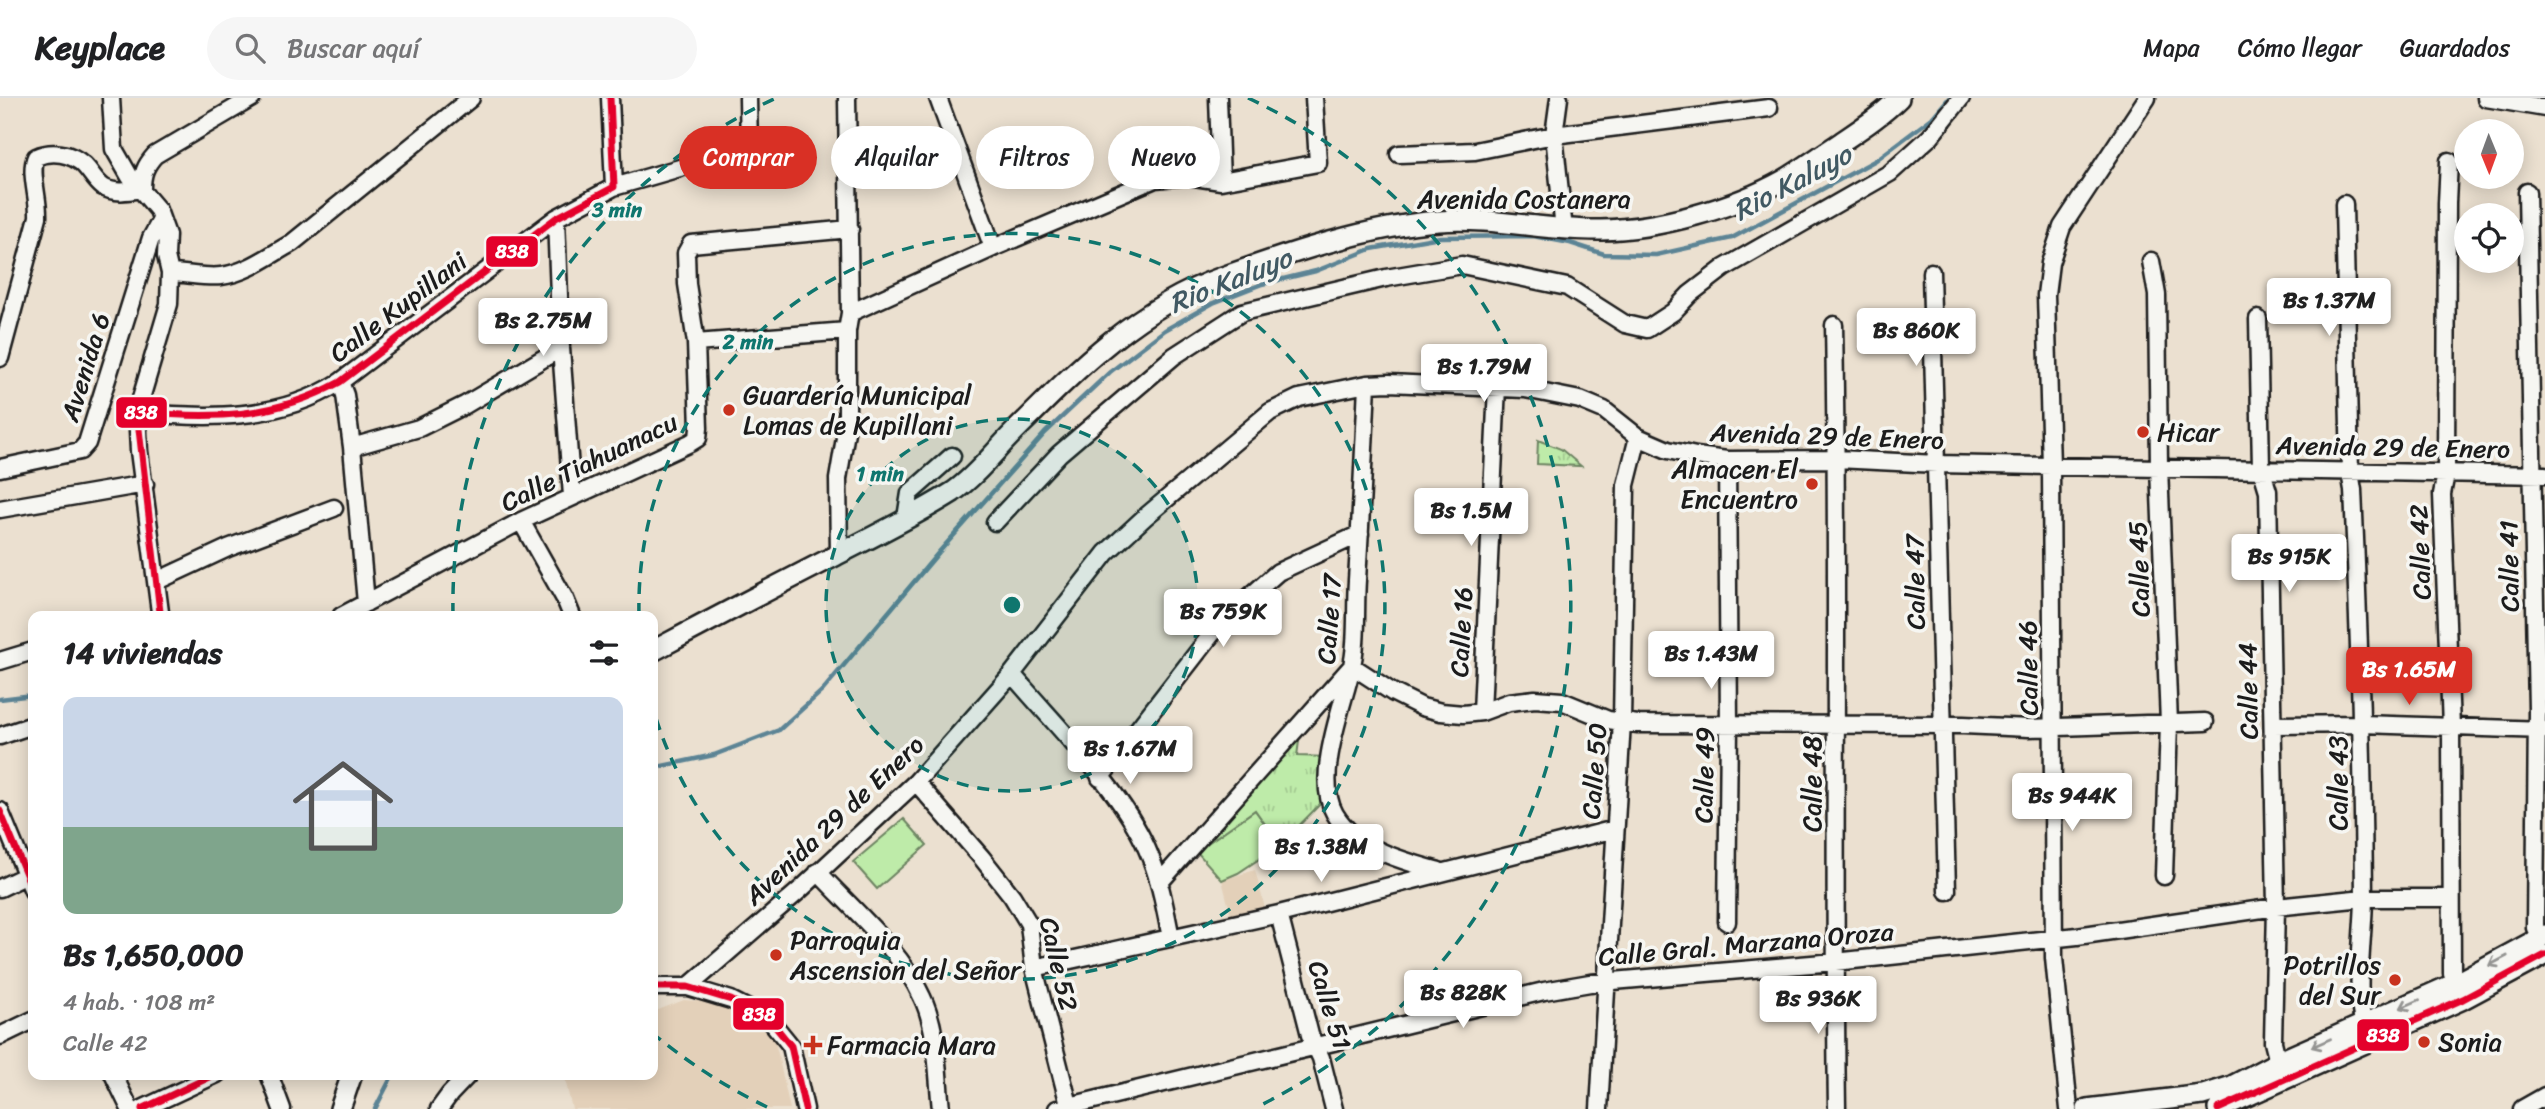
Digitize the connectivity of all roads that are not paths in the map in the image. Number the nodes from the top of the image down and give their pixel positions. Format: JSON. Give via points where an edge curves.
{"nodes":[{"id":1,"x":111,"y":98,"type":"edge"},
{"id":2,"x":252,"y":98,"type":"edge"},
{"id":3,"x":471,"y":98,"type":"edge"},
{"id":4,"x":610,"y":98,"type":"edge"},
{"id":5,"x":748,"y":98,"type":"edge"},
{"id":6,"x":847,"y":98,"type":"edge"},
{"id":7,"x":938,"y":98,"type":"edge"},
{"id":8,"x":1218,"y":98,"type":"edge"},
{"id":9,"x":1314,"y":98,"type":"edge"},
{"id":10,"x":1559,"y":98,"type":"edge"},
{"id":11,"x":1899,"y":98,"type":"edge"},
{"id":12,"x":1961,"y":98,"type":"edge"},
{"id":13,"x":2147,"y":98,"type":"edge"},
{"id":14,"x":2486,"y":98,"type":"edge"},
{"id":15,"x":1769,"y":108,"type":"dead end"},
{"id":16,"x":2545,"y":108,"type":"edge"},
{"id":17,"x":1554,"y":135,"type":"junction"},
{"id":18,"x":1399,"y":154,"type":"dead end"},
{"id":19,"x":2449,"y":161,"type":"dead end"},
{"id":20,"x":1221,"y":181,"type":"junction"},
{"id":21,"x":614,"y":187,"type":"junction"},
{"id":22,"x":142,"y":189,"type":"junction"},
{"id":23,"x":2527,"y":192,"type":"dead end"},
{"id":24,"x":2344,"y":204,"type":"dead end"},
{"id":25,"x":556,"y":218,"type":"junction"},
{"id":26,"x":161,"y":220,"type":"junction"},
{"id":27,"x":850,"y":229,"type":"junction"},
{"id":28,"x":1564,"y":230,"type":"junction"},
{"id":29,"x":993,"y":248,"type":"junction"},
{"id":30,"x":2151,"y":261,"type":"dead end"},
{"id":31,"x":170,"y":272,"type":"junction"},
{"id":32,"x":1931,"y":272,"type":"dead end"},
{"id":33,"x":850,"y":313,"type":"junction"},
{"id":34,"x":2259,"y":319,"type":"dead end"},
{"id":35,"x":1834,"y":325,"type":"dead end"},
{"id":36,"x":847,"y":331,"type":"junction"},
{"id":37,"x":696,"y":344,"type":"junction"},
{"id":38,"x":561,"y":348,"type":"junction"},
{"id":39,"x":0,"y":358,"type":"edge"},
{"id":40,"x":340,"y":382,"type":"junction"},
{"id":41,"x":1367,"y":384,"type":"junction"},
{"id":42,"x":1497,"y":386,"type":"junction"},
{"id":43,"x":137,"y":412,"type":"junction"},
{"id":44,"x":1637,"y":437,"type":"junction"},
{"id":45,"x":352,"y":447,"type":"junction"},
{"id":46,"x":952,"y":456,"type":"dead end"},
{"id":47,"x":1837,"y":459,"type":"junction"},
{"id":48,"x":1727,"y":460,"type":"junction"},
{"id":49,"x":1937,"y":464,"type":"junction"},
{"id":50,"x":2052,"y":466,"type":"junction"},
{"id":51,"x":2159,"y":467,"type":"junction"},
{"id":52,"x":0,"y":468,"type":"edge"},
{"id":53,"x":2261,"y":468,"type":"junction"},
{"id":54,"x":2350,"y":472,"type":"junction"},
{"id":55,"x":2446,"y":474,"type":"junction"},
{"id":56,"x":2538,"y":475,"type":"edge"},
{"id":57,"x":145,"y":484,"type":"junction"},
{"id":58,"x":572,"y":496,"type":"junction"},
{"id":59,"x":334,"y":508,"type":"dead end"},
{"id":60,"x":0,"y":509,"type":"edge"},
{"id":61,"x":906,"y":518,"type":"junction"},
{"id":62,"x":521,"y":521,"type":"junction"},
{"id":63,"x":995,"y":522,"type":"dead end"},
{"id":64,"x":1360,"y":534,"type":"junction"},
{"id":65,"x":839,"y":554,"type":"junction"},
{"id":66,"x":157,"y":582,"type":"junction"},
{"id":67,"x":366,"y":603,"type":"junction"},
{"id":68,"x":159,"y":611,"type":"edge"},
{"id":69,"x":351,"y":611,"type":"edge"},
{"id":70,"x":570,"y":611,"type":"edge"},
{"id":71,"x":658,"y":648,"type":"edge"},
{"id":72,"x":28,"y":653,"type":"edge"},
{"id":73,"x":0,"y":661,"type":"edge"},
{"id":74,"x":1352,"y":666,"type":"junction"},
{"id":75,"x":1012,"y":674,"type":"junction"},
{"id":76,"x":1482,"y":712,"type":"junction"},
{"id":77,"x":1622,"y":722,"type":"junction"},
{"id":78,"x":2205,"y":722,"type":"dead end"},
{"id":79,"x":2169,"y":723,"type":"junction"},
{"id":80,"x":1729,"y":724,"type":"junction"},
{"id":81,"x":2362,"y":724,"type":"junction"},
{"id":82,"x":1837,"y":725,"type":"junction"},
{"id":83,"x":1944,"y":725,"type":"junction"},
{"id":84,"x":2273,"y":725,"type":"junction"},
{"id":85,"x":28,"y":727,"type":"edge"},
{"id":86,"x":2451,"y":727,"type":"junction"},
{"id":87,"x":2053,"y":728,"type":"junction"},
{"id":88,"x":2541,"y":729,"type":"edge"},
{"id":89,"x":0,"y":736,"type":"edge"},
{"id":90,"x":1100,"y":778,"type":"junction"},
{"id":91,"x":916,"y":782,"type":"junction"},
{"id":92,"x":0,"y":811,"type":"edge"},
{"id":93,"x":1615,"y":829,"type":"junction"},
{"id":94,"x":818,"y":872,"type":"junction"},
{"id":95,"x":1442,"y":872,"type":"junction"},
{"id":96,"x":27,"y":875,"type":"joint"},
{"id":97,"x":2164,"y":876,"type":"dead end"},
{"id":98,"x":1160,"y":881,"type":"junction"},
{"id":99,"x":0,"y":888,"type":"edge"},
{"id":100,"x":1947,"y":891,"type":"dead end"},
{"id":101,"x":2364,"y":898,"type":"junction"},
{"id":102,"x":2450,"y":898,"type":"junction"},
{"id":103,"x":2276,"y":907,"type":"junction"},
{"id":104,"x":1279,"y":915,"type":"junction"},
{"id":105,"x":1727,"y":922,"type":"dead end"},
{"id":106,"x":1171,"y":938,"type":"junction"},
{"id":107,"x":2054,"y":938,"type":"junction"},
{"id":108,"x":2544,"y":944,"type":"edge"},
{"id":109,"x":1835,"y":962,"type":"junction"},
{"id":110,"x":1034,"y":968,"type":"junction"},
{"id":111,"x":1607,"y":983,"type":"junction"},
{"id":112,"x":658,"y":987,"type":"edge"},
{"id":113,"x":688,"y":987,"type":"junction"},
{"id":114,"x":2459,"y":991,"type":"junction"},
{"id":115,"x":28,"y":1022,"type":"edge"},
{"id":116,"x":2367,"y":1032,"type":"junction"},
{"id":117,"x":0,"y":1036,"type":"edge"},
{"id":118,"x":1316,"y":1047,"type":"junction"},
{"id":119,"x":2282,"y":1070,"type":"junction"},
{"id":120,"x":116,"y":1080,"type":"edge"},
{"id":121,"x":205,"y":1080,"type":"edge"},
{"id":122,"x":271,"y":1080,"type":"edge"},
{"id":123,"x":350,"y":1080,"type":"edge"},
{"id":124,"x":463,"y":1080,"type":"edge"},
{"id":125,"x":2545,"y":1096,"type":"edge"},
{"id":126,"x":2160,"y":1105,"type":"edge"},
{"id":127,"x":1065,"y":1108,"type":"edge"},
{"id":128,"x":130,"y":1109,"type":"edge"},
{"id":129,"x":142,"y":1109,"type":"edge"},
{"id":130,"x":282,"y":1109,"type":"edge"},
{"id":131,"x":340,"y":1109,"type":"edge"},
{"id":132,"x":439,"y":1109,"type":"edge"},
{"id":133,"x":805,"y":1109,"type":"edge"},
{"id":134,"x":942,"y":1109,"type":"edge"},
{"id":135,"x":1334,"y":1109,"type":"edge"},
{"id":136,"x":1599,"y":1109,"type":"edge"},
{"id":137,"x":1837,"y":1109,"type":"edge"},
{"id":138,"x":2070,"y":1109,"type":"edge"},
{"id":139,"x":2087,"y":1109,"type":"edge"},
{"id":140,"x":2218,"y":1109,"type":"edge"},
{"id":141,"x":2522,"y":1109,"type":"edge"}],
"edges":[{"from":1,"to":22,"type":"street","via":[[114,149]]},
{"from":2,"to":22,"type":"street","via":[[155,155],[142,175]]},
{"from":3,"to":31,"type":"street","via":[[275,253],[220,276]]},
{"from":4,"to":21,"type":"street"},
{"from":5,"to":21,"type":"street","name":"Calle Kupillani","via":[[750,148]]},
{"from":6,"to":27,"type":"street"},
{"from":7,"to":29,"type":"street"},
{"from":8,"to":20,"type":"street"},
{"from":9,"to":20,"type":"street","via":[[1318,163]]},
{"from":10,"to":17,"type":"street"},
{"from":11,"to":28,"type":"main road","name":"Avenida Costanera","via":[[1868,125],[1783,180],[1731,204],[1650,224]]},
{"from":12,"to":63,"type":"street","via":[[1930,137],[1890,173],[1724,268],[1647,330],[1625,324],[1567,287],[1462,265],[1242,312],[1174,356],[1059,454]]},
{"from":13,"to":50,"type":"street","name":"Calle 46","via":[[2062,227],[2050,263],[2046,295]]},
{"from":14,"to":16,"type":"street"},
{"from":15,"to":17,"type":"street"},
{"from":17,"to":18,"type":"street","via":[[1475,151]]},
{"from":17,"to":28,"type":"street"},
{"from":19,"to":55,"type":"street","name":"Calle 42"},
{"from":20,"to":29,"type":"street","via":[[1188,176],[1155,179]]},
{"from":21,"to":25,"type":"street","name":"Calle Kupillani"},
{"from":22,"to":26,"type":"street"},
{"from":22,"to":39,"type":"street","via":[[103,187],[84,165],[65,155],[53,152],[36,157],[38,217]]},
{"from":23,"to":56,"type":"street","name":"Calle 41"},
{"from":24,"to":54,"type":"street","name":"Calle 43"},
{"from":25,"to":38,"type":"street"},
{"from":25,"to":40,"type":"street","name":"Calle Kupillani"},
{"from":26,"to":31,"type":"street"},
{"from":26,"to":52,"type":"street","name":"Avenida 6","via":[[151,238],[87,443],[80,451]]},
{"from":27,"to":33,"type":"street"},
{"from":27,"to":37,"type":"street","name":"Calle Tiahuanacu","via":[[691,244],[686,253],[687,284]]},
{"from":28,"to":61,"type":"main road","name":"Avenida Costanera","via":[[1481,220],[1438,221],[1357,236],[1217,279],[1159,307],[1107,343],[972,477]]},
{"from":29,"to":33,"type":"street"},
{"from":30,"to":51,"type":"street","name":"Calle 45","via":[[2157,295]]},
{"from":31,"to":43,"type":"street","via":[[169,304]]},
{"from":32,"to":49,"type":"street","name":"Calle 47"},
{"from":33,"to":36,"type":"street"},
{"from":34,"to":53,"type":"street","name":"Calle 44"},
{"from":35,"to":47,"type":"street","name":"Calle 48"},
{"from":36,"to":37,"type":"street"},
{"from":36,"to":65,"type":"street","via":[[847,426],[838,479]]},
{"from":37,"to":58,"type":"street","name":"Calle Tiahuanacu","via":[[698,438]]},
{"from":38,"to":45,"type":"street","via":[[419,428]]},
{"from":38,"to":58,"type":"street"},
{"from":40,"to":43,"type":"street","name":"Calle Kupillani","via":[[322,394],[277,410],[198,417]]},
{"from":40,"to":45,"type":"street"},
{"from":41,"to":42,"type":"street","name":"Avenida 29 de Enero"},
{"from":41,"to":64,"type":"street","name":"Calle 17"},
{"from":41,"to":75,"type":"street","name":"Avenida 29 de Enero","via":[[1299,398],[1270,412],[1106,553]]},
{"from":42,"to":44,"type":"street","name":"Avenida 29 de Enero","via":[[1580,400],[1604,410]]},
{"from":42,"to":76,"type":"street","name":"Calle 16"},
{"from":43,"to":57,"type":"street"},
{"from":44,"to":48,"type":"street","name":"Avenida 29 de Enero","via":[[1668,450]]},
{"from":44,"to":77,"type":"street","name":"Calle 50","via":[[1626,485]]},
{"from":45,"to":67,"type":"street"},
{"from":46,"to":61,"type":"street","via":[[910,493]]},
{"from":47,"to":48,"type":"street","name":"Avenida 29 de Enero"},
{"from":47,"to":49,"type":"street","name":"Avenida 29 de Enero"},
{"from":47,"to":82,"type":"street","name":"Calle 48"},
{"from":48,"to":80,"type":"street","name":"Calle 49"},
{"from":49,"to":50,"type":"street","name":"Avenida 29 de Enero"},
{"from":49,"to":83,"type":"street","name":"Calle 47"},
{"from":50,"to":51,"type":"street","name":"Avenida 29 de Enero"},
{"from":50,"to":87,"type":"street","name":"Calle 46"},
{"from":51,"to":53,"type":"street","name":"Avenida 29 de Enero"},
{"from":51,"to":79,"type":"street","name":"Calle 45"},
{"from":53,"to":54,"type":"street","name":"Avenida 29 de Enero"},
{"from":53,"to":84,"type":"street","name":"Calle 44","via":[[2268,491]]},
{"from":54,"to":55,"type":"street","name":"Avenida 29 de Enero"},
{"from":54,"to":81,"type":"street","name":"Calle 43"},
{"from":55,"to":56,"type":"street","name":"Avenida 29 de Enero"},
{"from":55,"to":86,"type":"street","name":"Calle 42","via":[[2442,494]]},
{"from":56,"to":88,"type":"street","name":"Calle 41"},
{"from":57,"to":60,"type":"street"},
{"from":57,"to":66,"type":"street"},
{"from":58,"to":62,"type":"street","name":"Calle Tiahuanacu"},
{"from":59,"to":66,"type":"street","via":[[228,548]]},
{"from":61,"to":65,"type":"main road","name":"Avenida Costanera"},
{"from":62,"to":67,"type":"street","name":"Calle Tiahuanacu"},
{"from":62,"to":70,"type":"street"},
{"from":64,"to":74,"type":"street","name":"Calle 17"},
{"from":64,"to":90,"type":"street","via":[[1278,572],[1221,622]]},
{"from":65,"to":71,"type":"main road","name":"Avenida Costanera"},
{"from":66,"to":68,"type":"street"},
{"from":67,"to":69,"type":"street","name":"Calle Tiahuanacu"},
{"from":72,"to":73,"type":"street"},
{"from":74,"to":76,"type":"street","via":[[1422,707]]},
{"from":74,"to":95,"type":"street","name":"Calle 17","via":[[1325,781],[1335,815],[1377,849]]},
{"from":74,"to":98,"type":"street"},
{"from":75,"to":90,"type":"street"},
{"from":75,"to":91,"type":"street","name":"Avenida 29 de Enero"},
{"from":76,"to":77,"type":"street","via":[[1535,699],[1562,701]]},
{"from":77,"to":80,"type":"street"},
{"from":77,"to":93,"type":"street","name":"Calle 50"},
{"from":78,"to":79,"type":"street"},
{"from":79,"to":87,"type":"street"},
{"from":79,"to":97,"type":"street","name":"Calle 45"},
{"from":80,"to":82,"type":"street"},
{"from":80,"to":105,"type":"street","name":"Calle 49"},
{"from":81,"to":84,"type":"street"},
{"from":81,"to":86,"type":"street"},
{"from":81,"to":101,"type":"street","name":"Calle 43"},
{"from":82,"to":83,"type":"street"},
{"from":82,"to":109,"type":"street","name":"Calle 48"},
{"from":83,"to":87,"type":"street"},
{"from":83,"to":100,"type":"street","name":"Calle 47"},
{"from":84,"to":103,"type":"street","name":"Calle 44"},
{"from":85,"to":89,"type":"street"},
{"from":86,"to":88,"type":"street"},
{"from":86,"to":102,"type":"street","name":"Calle 42"},
{"from":87,"to":107,"type":"street","name":"Calle 46"},
{"from":88,"to":108,"type":"street","name":"Calle 41","via":[[2535,928]]},
{"from":90,"to":98,"type":"street","via":[[1129,815]]},
{"from":91,"to":94,"type":"street","name":"Avenida 29 de Enero"},
{"from":91,"to":110,"type":"street","name":"Calle 52","via":[[1012,896],[1029,924]]},
{"from":92,"to":96,"type":"street"},
{"from":93,"to":95,"type":"street"},
{"from":93,"to":111,"type":"street","name":"Calle 50"},
{"from":94,"to":113,"type":"street","name":"Avenida 29 de Enero"},
{"from":94,"to":134,"type":"street","via":[[905,965],[923,998],[933,1032]]},
{"from":95,"to":104,"type":"street"},
{"from":96,"to":99,"type":"street"},
{"from":98,"to":106,"type":"street"},
{"from":101,"to":102,"type":"street","name":"Calle Gral. Marzana Oroza"},
{"from":101,"to":103,"type":"street","name":"Calle Gral. Marzana Oroza"},
{"from":101,"to":116,"type":"street","name":"Calle 43","via":[[2360,1004]]},
{"from":102,"to":114,"type":"street","name":"Calle 42","via":[[2452,973]]},
{"from":103,"to":107,"type":"street","name":"Calle Gral. Marzana Oroza"},
{"from":103,"to":119,"type":"street","name":"Calle 44","via":[[2273,1042]]},
{"from":104,"to":106,"type":"street"},
{"from":104,"to":118,"type":"street","name":"Calle 51"},
{"from":106,"to":110,"type":"street"},
{"from":107,"to":109,"type":"street","name":"Calle Gral. Marzana Oroza"},
{"from":107,"to":138,"type":"street","name":"Calle 46"},
{"from":108,"to":114,"type":"main road"},
{"from":109,"to":111,"type":"street","name":"Calle Gral. Marzana Oroza"},
{"from":109,"to":137,"type":"street","name":"Calle 48"},
{"from":110,"to":127,"type":"street","name":"Calle 52"},
{"from":111,"to":118,"type":"street","name":"Calle Gral. Marzana Oroza","via":[[1544,991]]},
{"from":111,"to":136,"type":"street","name":"Calle 50"},
{"from":112,"to":113,"type":"street"},
{"from":113,"to":133,"type":"street","via":[[730,1000],[770,1020],[791,1046]]},
{"from":114,"to":116,"type":"main road"},
{"from":115,"to":117,"type":"street"},
{"from":116,"to":119,"type":"main road"},
{"from":118,"to":127,"type":"street","name":"Calle Gral. Marzana Oroza"},
{"from":118,"to":135,"type":"street","name":"Calle 51"},
{"from":119,"to":126,"type":"main road"},
{"from":119,"to":140,"type":"main road"},
{"from":120,"to":128,"type":"street"},
{"from":121,"to":129,"type":"street"},
{"from":122,"to":130,"type":"street"},
{"from":123,"to":131,"type":"main road"},
{"from":124,"to":132,"type":"street"},
{"from":125,"to":141,"type":"street"},
{"from":126,"to":139,"type":"main road"}]}
